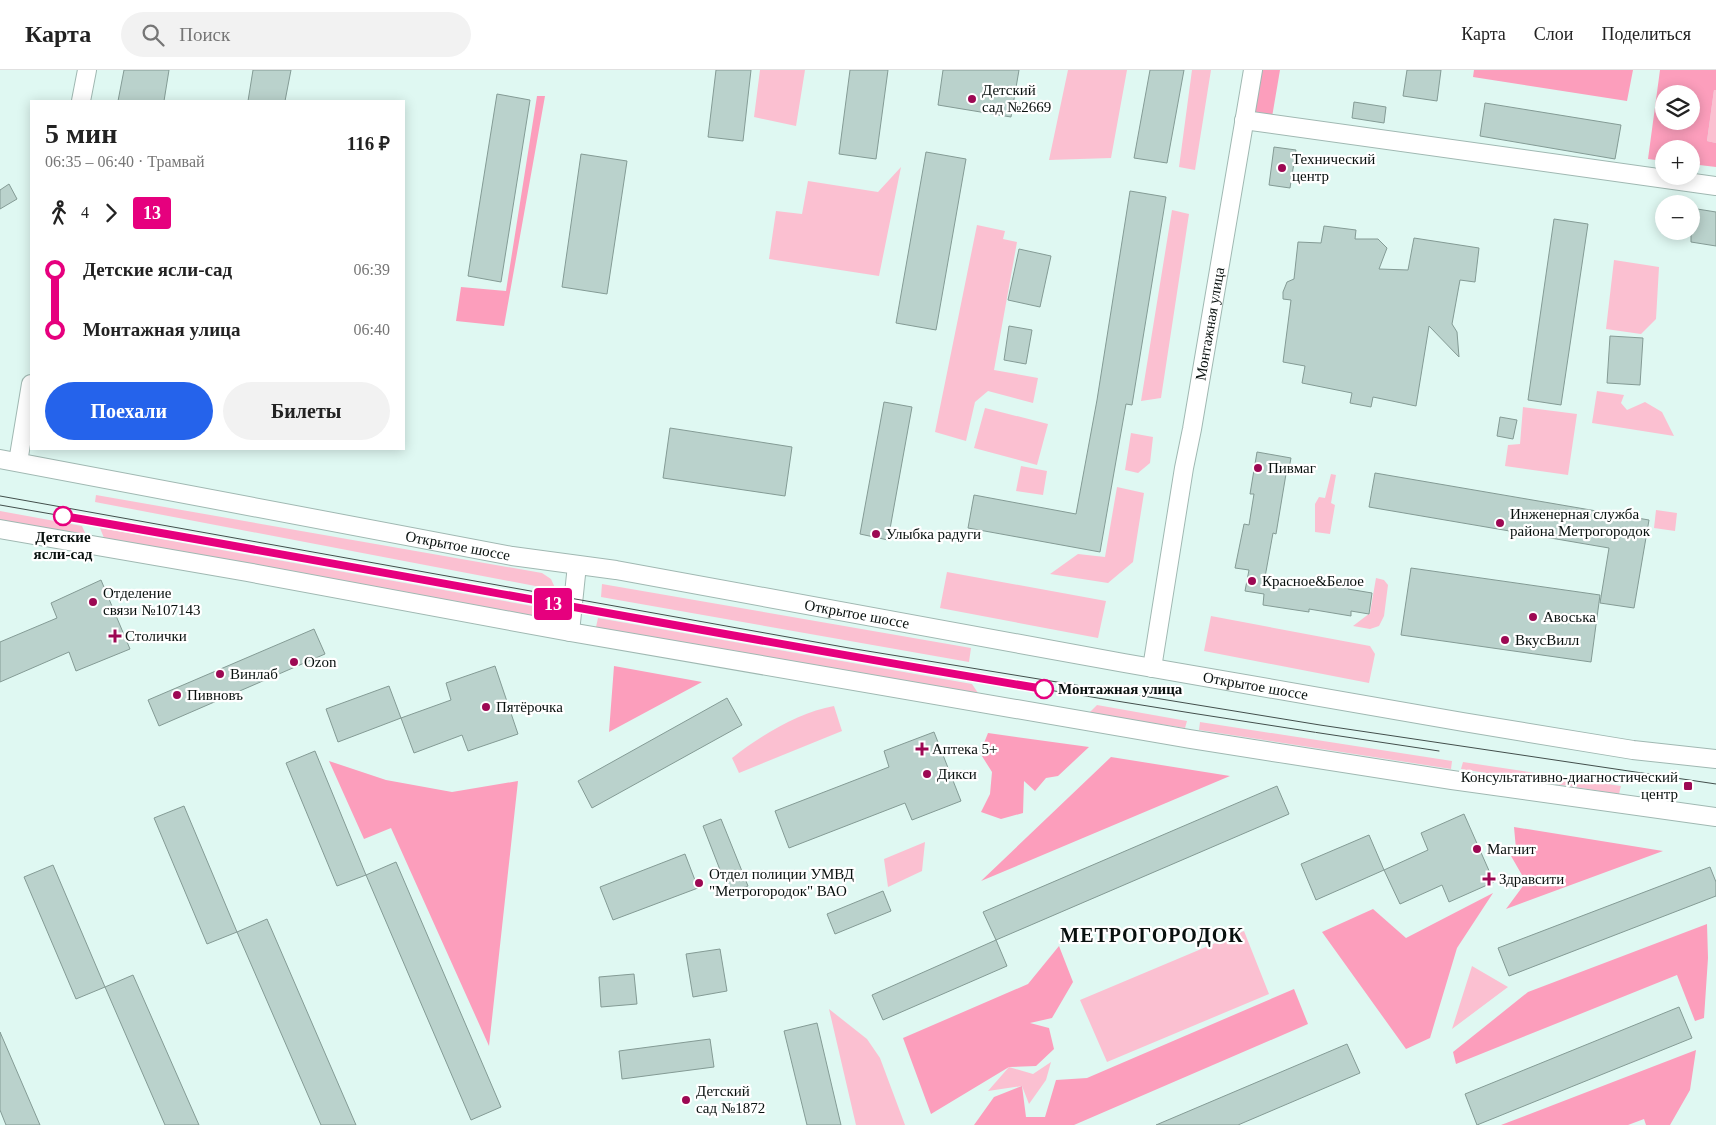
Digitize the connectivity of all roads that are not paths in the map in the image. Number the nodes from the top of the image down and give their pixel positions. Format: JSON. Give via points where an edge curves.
{"nodes":[{"id":1,"x":86,"y":70,"type":"edge"},
{"id":2,"x":1253,"y":70,"type":"edge"},
{"id":3,"x":81,"y":100,"type":"edge"},
{"id":4,"x":1244,"y":120,"type":"junction"},
{"id":5,"x":1716,"y":186,"type":"edge"},
{"id":6,"x":30,"y":390,"type":"edge"},
{"id":7,"x":0,"y":459,"type":"edge"},
{"id":8,"x":18,"y":462,"type":"junction"},
{"id":9,"x":0,"y":529,"type":"edge"},
{"id":10,"x":577,"y":565,"type":"junction"},
{"id":11,"x":570,"y":632,"type":"junction"},
{"id":12,"x":1152,"y":668,"type":"junction"},
{"id":13,"x":1716,"y":759,"type":"edge"},
{"id":14,"x":1716,"y":817,"type":"edge"}],
"edges":[{"from":1,"to":3,"type":"street"},
{"from":2,"to":4,"type":"street","name":"Монтажная улица"},
{"from":4,"to":5,"type":"street"},
{"from":4,"to":12,"type":"street","name":"Монтажная улица"},
{"from":6,"to":8,"type":"street"},
{"from":7,"to":8,"type":"street","name":"Открытое шоссе"},
{"from":8,"to":10,"type":"street","name":"Открытое шоссе","via":[[503,554]]},
{"from":9,"to":11,"type":"street"},
{"from":10,"to":11,"type":"street"},
{"from":10,"to":12,"type":"street","name":"Открытое шоссе"},
{"from":11,"to":14,"type":"street","via":[[1190,738],[1452,780]]},
{"from":12,"to":13,"type":"street","name":"Открытое шоссе","via":[[1604,745]]}]}
